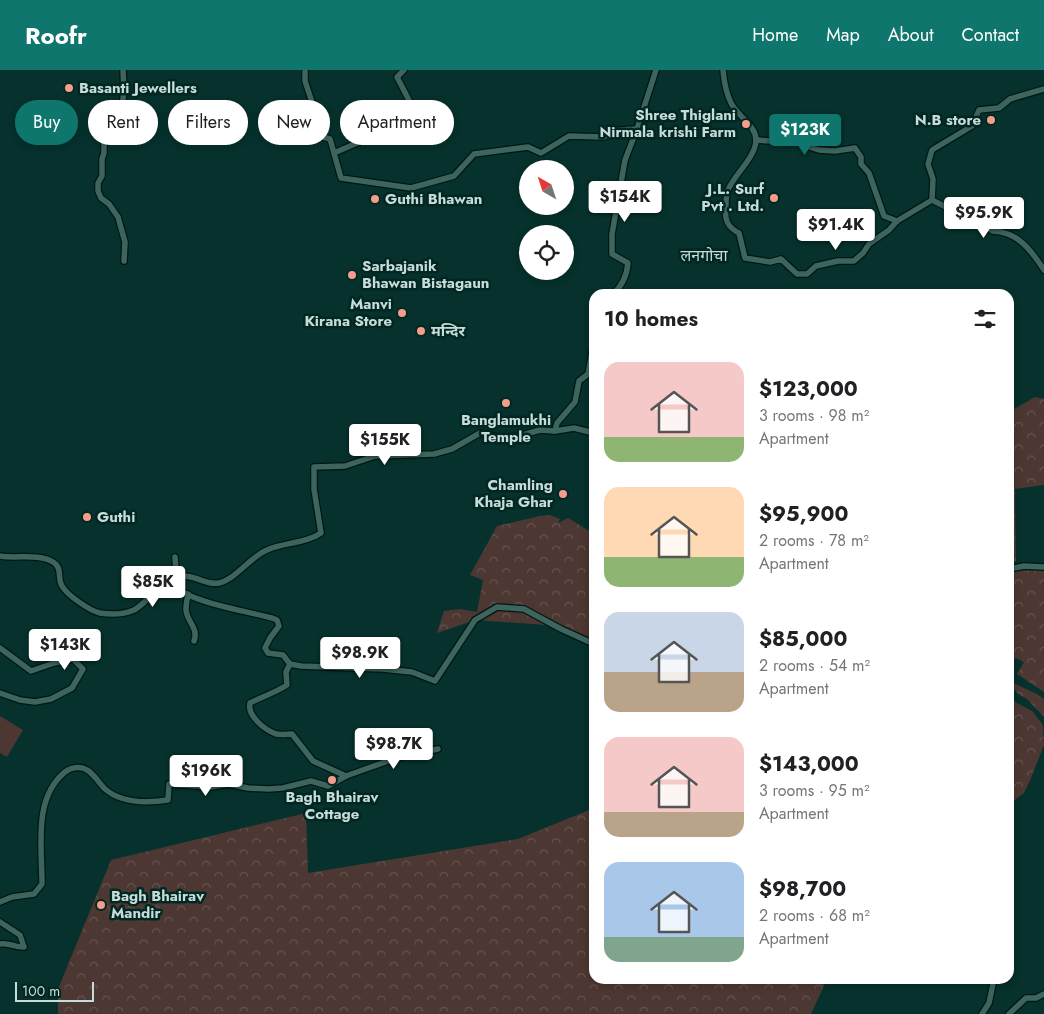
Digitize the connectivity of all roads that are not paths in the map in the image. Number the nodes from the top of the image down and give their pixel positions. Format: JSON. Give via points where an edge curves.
{"nodes":[{"id":1,"x":123,"y":70,"type":"edge"},
{"id":2,"x":305,"y":70,"type":"edge"},
{"id":3,"x":404,"y":70,"type":"edge"},
{"id":4,"x":656,"y":70,"type":"edge"},
{"id":5,"x":722,"y":70,"type":"edge"},
{"id":6,"x":1044,"y":89,"type":"edge"},
{"id":7,"x":637,"y":129,"type":"junction"},
{"id":8,"x":756,"y":140,"type":"junction"},
{"id":9,"x":334,"y":153,"type":"junction"},
{"id":10,"x":932,"y":200,"type":"junction"},
{"id":11,"x":897,"y":221,"type":"junction"},
{"id":12,"x":124,"y":261,"type":"dead end"},
{"id":13,"x":1044,"y":270,"type":"edge"},
{"id":14,"x":617,"y":289,"type":"edge"},
{"id":15,"x":589,"y":369,"type":"edge"},
{"id":16,"x":555,"y":431,"type":"junction"},
{"id":17,"x":589,"y":432,"type":"edge"},
{"id":18,"x":0,"y":556,"type":"edge"},
{"id":19,"x":174,"y":557,"type":"dead end"},
{"id":20,"x":1044,"y":567,"type":"edge"},
{"id":21,"x":1014,"y":568,"type":"edge"},
{"id":22,"x":179,"y":577,"type":"junction"},
{"id":23,"x":175,"y":585,"type":"junction"},
{"id":24,"x":188,"y":594,"type":"junction"},
{"id":25,"x":194,"y":641,"type":"dead end"},
{"id":26,"x":589,"y":642,"type":"edge"},
{"id":27,"x":0,"y":648,"type":"edge"},
{"id":28,"x":290,"y":664,"type":"junction"},
{"id":29,"x":0,"y":693,"type":"edge"},
{"id":30,"x":438,"y":749,"type":"dead end"},
{"id":31,"x":346,"y":776,"type":"junction"},
{"id":32,"x":0,"y":902,"type":"edge"},
{"id":33,"x":0,"y":922,"type":"edge"},
{"id":34,"x":0,"y":944,"type":"edge"},
{"id":35,"x":993,"y":984,"type":"edge"},
{"id":36,"x":1044,"y":994,"type":"edge"},
{"id":37,"x":982,"y":1014,"type":"edge"},
{"id":38,"x":1009,"y":1014,"type":"edge"}],
"edges":[{"from":1,"to":12,"type":"street","via":[[121,115],[104,139],[98,191],[118,217],[125,242]]},
{"from":2,"to":9,"type":"street","via":[[305,82],[313,105],[302,129],[330,139]]},
{"from":3,"to":9,"type":"street","via":[[397,77],[412,106],[373,136]]},
{"from":4,"to":7,"type":"street"},
{"from":5,"to":8,"type":"street","via":[[731,104],[755,131]]},
{"from":6,"to":10,"type":"street","via":[[1010,99],[999,108],[979,110],[972,126],[932,150],[928,164],[933,179]]},
{"from":7,"to":9,"type":"street","via":[[619,130],[604,137],[569,136],[541,153],[528,147],[474,154],[454,176],[411,188],[341,178]]},
{"from":7,"to":14,"type":"street","via":[[625,160],[612,234],[612,254],[628,263]]},
{"from":8,"to":11,"type":"street","via":[[795,140],[819,150],[855,148],[861,164],[869,173],[884,216]]},
{"from":8,"to":11,"type":"street","via":[[748,160],[728,190],[724,216],[731,229],[739,233],[745,258],[770,262],[781,259],[797,274],[807,274],[816,266],[854,261]]},
{"from":10,"to":11,"type":"street"},
{"from":10,"to":13,"type":"street","via":[[993,231],[1014,236]]},
{"from":15,"to":16,"type":"street","via":[[588,374],[579,381],[575,402],[557,423]]},
{"from":16,"to":17,"type":"street","via":[[574,428]]},
{"from":16,"to":22,"type":"street","via":[[540,430],[508,439],[480,433],[452,449],[434,454],[375,456],[345,466],[314,467],[321,533],[314,538],[267,550],[220,583],[187,575]]},
{"from":18,"to":23,"type":"street","via":[[43,558],[55,563],[59,567],[61,586],[97,612],[117,615],[134,609],[161,587]]},
{"from":19,"to":22,"type":"street"},
{"from":20,"to":21,"type":"street"},
{"from":22,"to":23,"type":"street"},
{"from":23,"to":24,"type":"street"},
{"from":24,"to":25,"type":"street","via":[[186,613],[195,628]]},
{"from":24,"to":28,"type":"street","via":[[277,620],[279,626],[265,648],[268,652],[283,655]]},
{"from":26,"to":28,"type":"street","via":[[524,609],[497,607],[475,620],[435,681],[412,672]]},
{"from":27,"to":29,"type":"street","via":[[31,671],[73,659],[82,670],[72,688],[52,699],[35,702]]},
{"from":28,"to":31,"type":"street","via":[[286,672],[287,685],[250,703],[252,715],[276,734],[292,734],[313,761]]},
{"from":30,"to":31,"type":"street","via":[[399,757]]},
{"from":31,"to":32,"type":"street","via":[[328,786],[311,781],[268,789],[228,784],[211,787],[168,784],[168,800],[148,802],[121,798],[108,791],[86,769],[68,770],[52,787],[42,818],[42,884],[34,894]]},
{"from":33,"to":34,"type":"street","via":[[20,935],[24,947]]},
{"from":35,"to":37,"type":"street","via":[[989,1003]]},
{"from":36,"to":38,"type":"street","via":[[1026,998]]}]}
